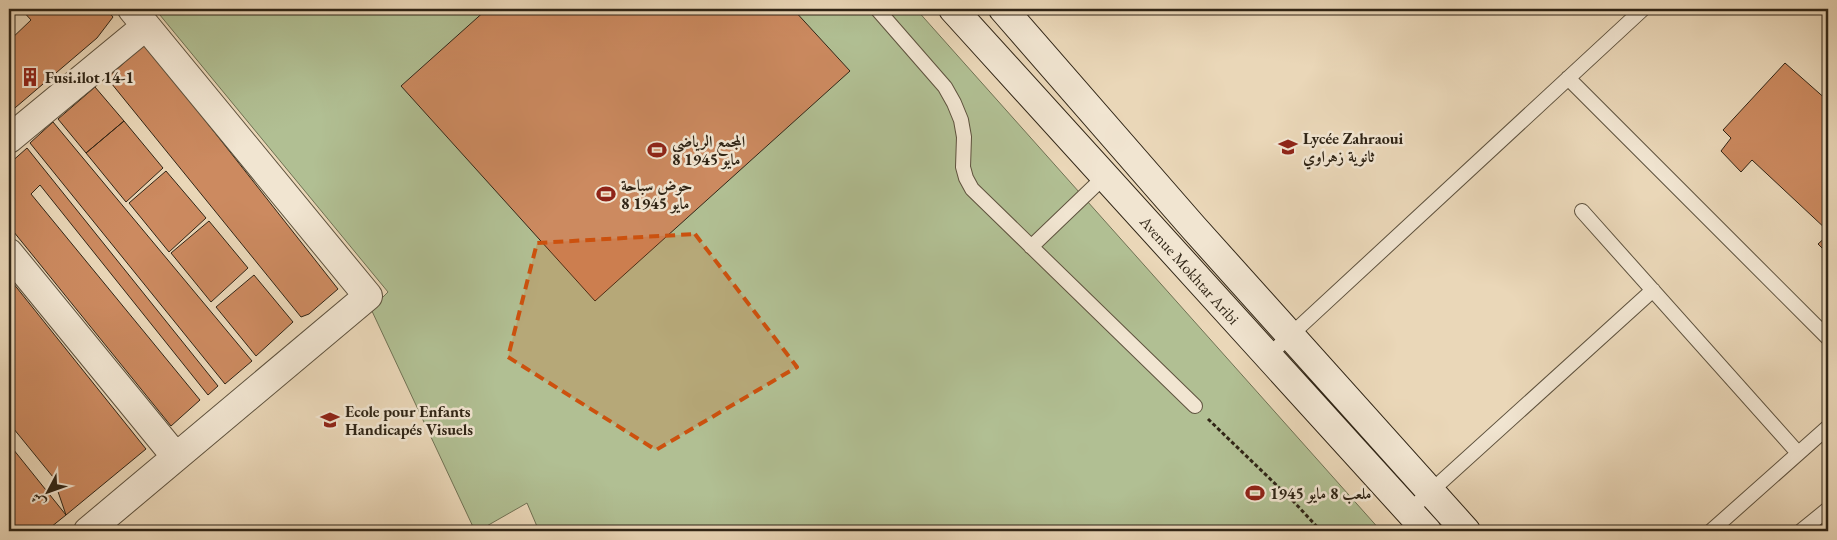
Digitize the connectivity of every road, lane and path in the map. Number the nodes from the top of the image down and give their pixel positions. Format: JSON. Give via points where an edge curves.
{"nodes":[{"id":1,"x":877,"y":9,"type":"edge"},
{"id":2,"x":954,"y":9,"type":"edge"},
{"id":3,"x":1003,"y":9,"type":"edge"},
{"id":4,"x":1643,"y":9,"type":"edge"},
{"id":5,"x":139,"y":18,"type":"edge"},
{"id":6,"x":1568,"y":78,"type":"junction"},
{"id":7,"x":9,"y":139,"type":"edge"},
{"id":8,"x":1143,"y":170,"type":"junction"},
{"id":9,"x":1112,"y":184,"type":"junction"},
{"id":10,"x":1582,"y":211,"type":"dead end"},
{"id":11,"x":1031,"y":247,"type":"junction"},
{"id":12,"x":9,"y":253,"type":"edge"},
{"id":13,"x":1653,"y":290,"type":"junction"},
{"id":14,"x":1290,"y":335,"type":"junction"},
{"id":15,"x":1828,"y":338,"type":"edge"},
{"id":16,"x":1268,"y":356,"type":"junction"},
{"id":17,"x":1196,"y":406,"type":"joint"},
{"id":18,"x":1828,"y":427,"type":"edge"},
{"id":19,"x":1798,"y":453,"type":"junction"},
{"id":20,"x":176,"y":457,"type":"junction"},
{"id":21,"x":1431,"y":491,"type":"junction"},
{"id":22,"x":1828,"y":509,"type":"edge"},
{"id":23,"x":1409,"y":511,"type":"junction"},
{"id":24,"x":88,"y":531,"type":"edge"},
{"id":25,"x":1321,"y":531,"type":"edge"},
{"id":26,"x":1427,"y":531,"type":"edge"},
{"id":27,"x":1466,"y":531,"type":"edge"},
{"id":28,"x":1711,"y":531,"type":"edge"},
{"id":29,"x":1801,"y":531,"type":"edge"}],
"edges":[{"from":1,"to":11,"type":"lane","via":[[945,87],[954,102],[964,137],[963,167],[972,188]]},
{"from":2,"to":9,"type":"main road","name":"Avenue Mokhtar Aribi"},
{"from":3,"to":8,"type":"main road","name":"Avenue Mokhtar Aribi"},
{"from":4,"to":6,"type":"lane"},
{"from":5,"to":7,"type":"main road"},
{"from":5,"to":20,"type":"main road","via":[[368,296]]},
{"from":6,"to":14,"type":"lane"},
{"from":6,"to":15,"type":"lane"},
{"from":8,"to":9,"type":"main road"},
{"from":8,"to":14,"type":"main road","name":"Avenue Mokhtar Aribi"},
{"from":9,"to":11,"type":"lane"},
{"from":9,"to":16,"type":"main road","name":"Avenue Mokhtar Aribi"},
{"from":10,"to":13,"type":"lane"},
{"from":11,"to":17,"type":"lane"},
{"from":12,"to":20,"type":"main road"},
{"from":13,"to":19,"type":"lane"},
{"from":13,"to":21,"type":"lane"},
{"from":14,"to":16,"type":"lane"},
{"from":14,"to":21,"type":"main road","name":"Avenue Mokhtar Aribi"},
{"from":16,"to":23,"type":"main road","name":"Avenue Mokhtar Aribi"},
{"from":17,"to":25,"type":"path"},
{"from":18,"to":19,"type":"lane"},
{"from":19,"to":28,"type":"lane"},
{"from":20,"to":24,"type":"main road"},
{"from":21,"to":23,"type":"lane"},
{"from":21,"to":27,"type":"main road","name":"Avenue Mokhtar Aribi"},
{"from":22,"to":29,"type":"lane"},
{"from":23,"to":26,"type":"main road","name":"Avenue Mokhtar Aribi"}]}
